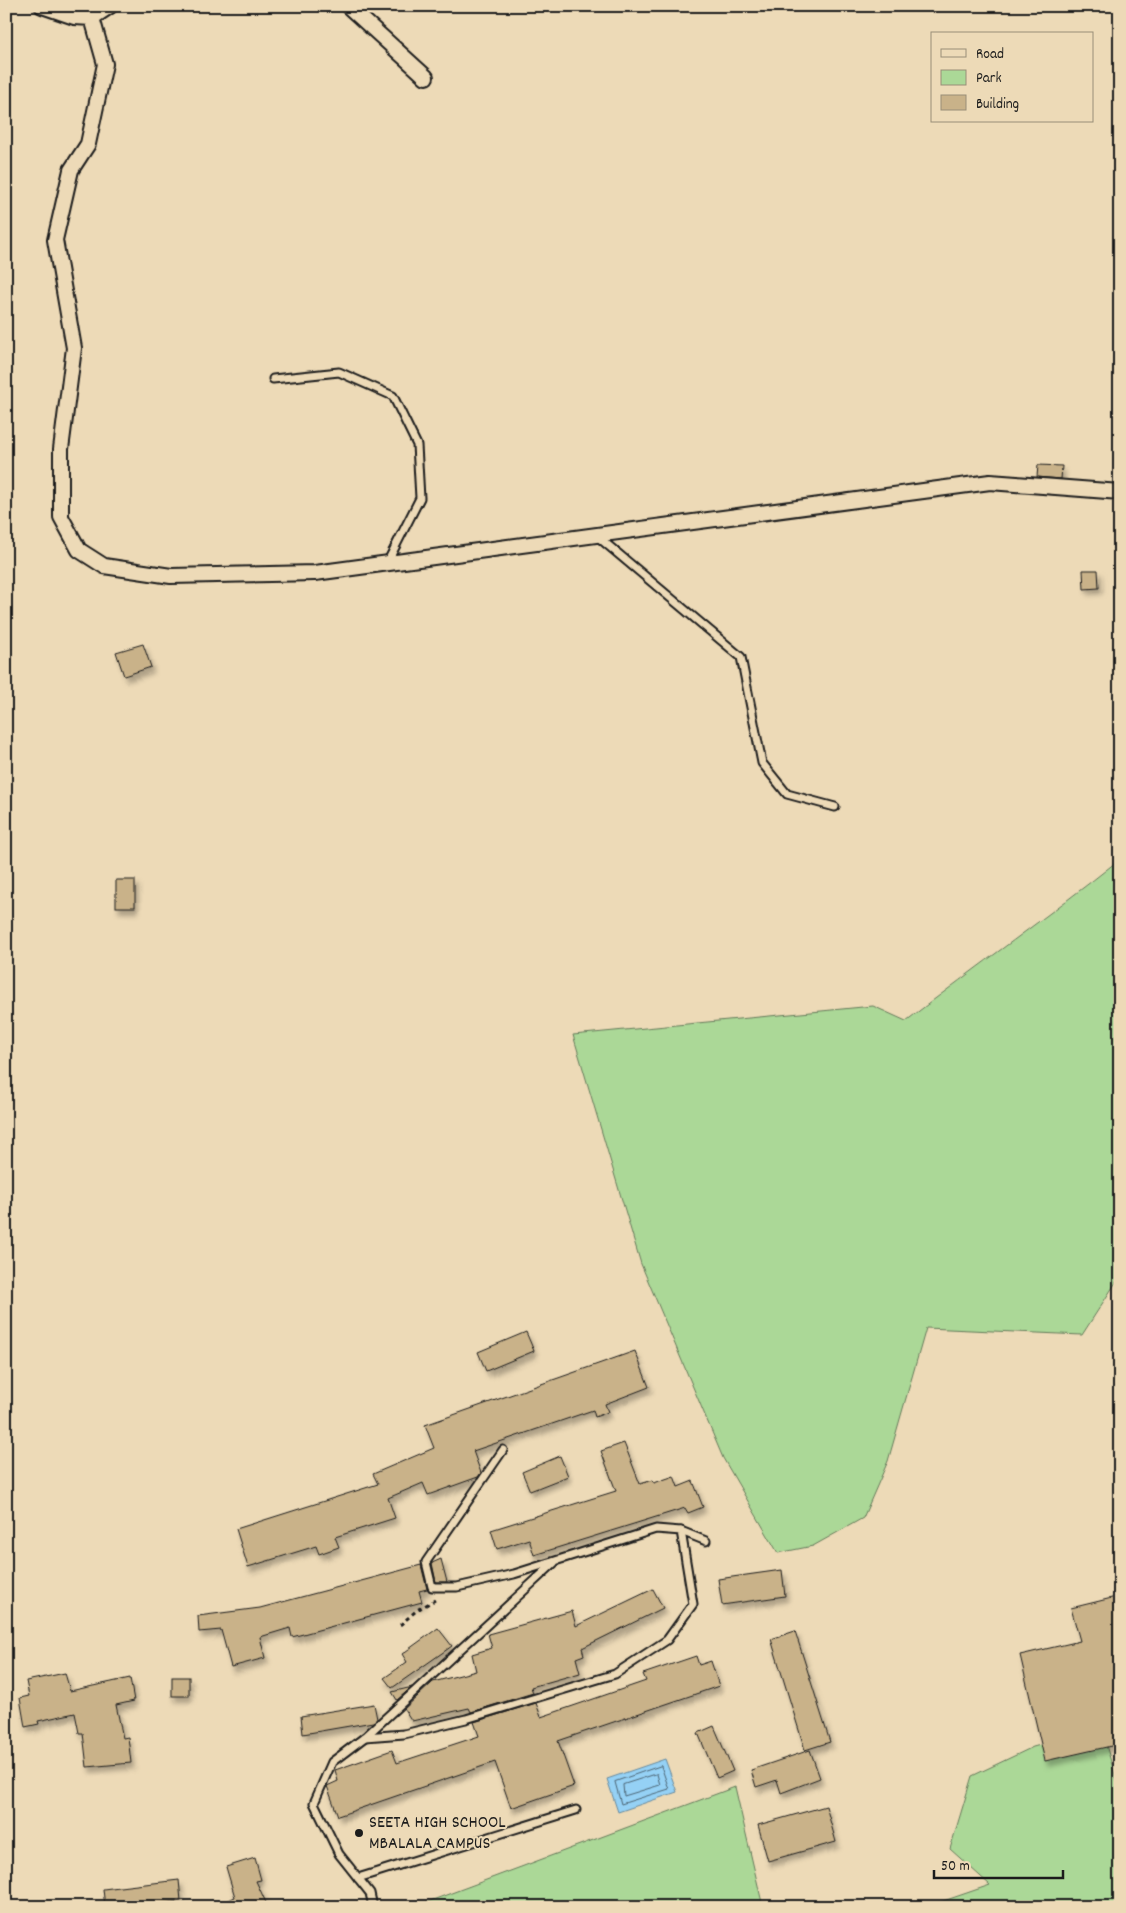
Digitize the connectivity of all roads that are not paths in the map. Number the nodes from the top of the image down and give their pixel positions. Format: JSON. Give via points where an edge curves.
{"nodes":[{"id":1,"x":42,"y":6,"type":"edge"},
{"id":2,"x":110,"y":6,"type":"edge"},
{"id":3,"x":348,"y":6,"type":"edge"},
{"id":4,"x":76,"y":12,"type":"edge"},
{"id":5,"x":92,"y":18,"type":"junction"},
{"id":6,"x":426,"y":76,"type":"dead end"},
{"id":7,"x":273,"y":379,"type":"dead end"},
{"id":8,"x":1120,"y":492,"type":"edge"},
{"id":9,"x":596,"y":536,"type":"junction"},
{"id":10,"x":387,"y":564,"type":"junction"},
{"id":11,"x":835,"y":807,"type":"dead end"},
{"id":12,"x":503,"y":1450,"type":"dead end"},
{"id":13,"x":682,"y":1531,"type":"junction"},
{"id":14,"x":706,"y":1542,"type":"dead end"},
{"id":15,"x":556,"y":1561,"type":"junction"},
{"id":16,"x":365,"y":1737,"type":"junction"},
{"id":17,"x":576,"y":1810,"type":"dead end"},
{"id":18,"x":358,"y":1878,"type":"junction"},
{"id":19,"x":373,"y":1907,"type":"edge"}],
"edges":[{"from":1,"to":4,"type":"street"},
{"from":2,"to":5,"type":"street"},
{"from":3,"to":6,"type":"street"},
{"from":4,"to":5,"type":"street"},
{"from":5,"to":10,"type":"street","via":[[105,64],[88,144],[71,170],[56,240],[74,348],[61,449],[61,517],[79,550],[104,566],[172,576],[315,573]]},
{"from":7,"to":10,"type":"lane","via":[[339,372],[393,396],[417,445],[420,498]]},
{"from":8,"to":9,"type":"street","via":[[990,482]]},
{"from":9,"to":10,"type":"street"},
{"from":9,"to":11,"type":"lane","via":[[740,657],[762,763],[787,794]]},
{"from":12,"to":15,"type":"lane","via":[[426,1562],[432,1587],[457,1587]]},
{"from":13,"to":14,"type":"lane"},
{"from":13,"to":15,"type":"lane","via":[[656,1529]]},
{"from":13,"to":16,"type":"lane","via":[[693,1604],[667,1640],[615,1674],[466,1719],[404,1734]]},
{"from":15,"to":16,"type":"lane"},
{"from":16,"to":18,"type":"lane","via":[[332,1762],[314,1803],[339,1854]]},
{"from":17,"to":18,"type":"lane"},
{"from":18,"to":19,"type":"lane","via":[[370,1893]]}]}
